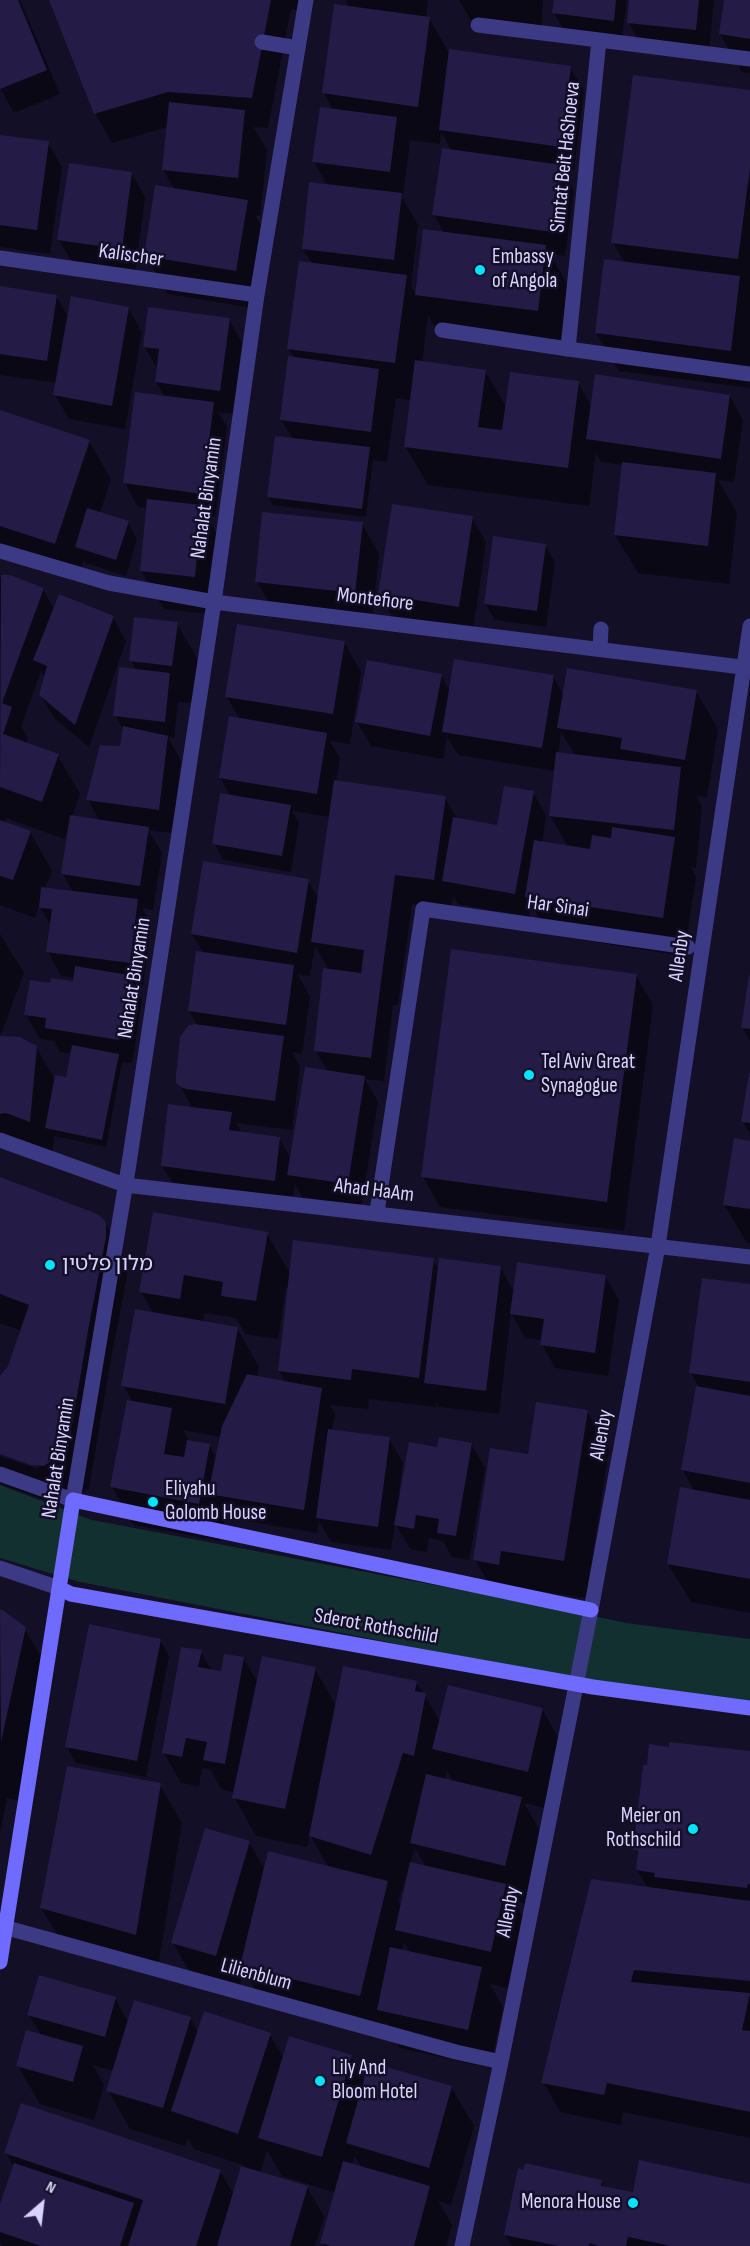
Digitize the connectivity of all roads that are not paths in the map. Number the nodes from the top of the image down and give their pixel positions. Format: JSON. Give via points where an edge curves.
{"nodes":[{"id":1,"x":306,"y":0,"type":"edge"},
{"id":2,"x":478,"y":25,"type":"dead end"},
{"id":3,"x":599,"y":40,"type":"junction"},
{"id":4,"x":262,"y":42,"type":"dead end"},
{"id":5,"x":298,"y":48,"type":"junction"},
{"id":6,"x":750,"y":59,"type":"edge"},
{"id":7,"x":0,"y":258,"type":"edge"},
{"id":8,"x":257,"y":295,"type":"junction"},
{"id":9,"x":442,"y":330,"type":"dead end"},
{"id":10,"x":568,"y":348,"type":"junction"},
{"id":11,"x":750,"y":374,"type":"edge"},
{"id":12,"x":0,"y":551,"type":"edge"},
{"id":13,"x":214,"y":602,"type":"junction"},
{"id":14,"x":750,"y":626,"type":"edge"},
{"id":15,"x":601,"y":629,"type":"dead end"},
{"id":16,"x":600,"y":648,"type":"junction"},
{"id":17,"x":747,"y":667,"type":"edge"},
{"id":18,"x":688,"y":948,"type":"dead end"},
{"id":19,"x":0,"y":1140,"type":"edge"},
{"id":20,"x":125,"y":1185,"type":"junction"},
{"id":21,"x":376,"y":1212,"type":"junction"},
{"id":22,"x":658,"y":1246,"type":"junction"},
{"id":23,"x":750,"y":1257,"type":"edge"},
{"id":24,"x":0,"y":1474,"type":"edge"},
{"id":25,"x":73,"y":1500,"type":"junction"},
{"id":26,"x":0,"y":1568,"type":"edge"},
{"id":27,"x":59,"y":1588,"type":"junction"},
{"id":28,"x":591,"y":1610,"type":"junction"},
{"id":29,"x":576,"y":1684,"type":"junction"},
{"id":30,"x":750,"y":1708,"type":"edge"},
{"id":31,"x":3,"y":1927,"type":"edge"},
{"id":32,"x":0,"y":1962,"type":"edge"},
{"id":33,"x":501,"y":2062,"type":"junction"},
{"id":34,"x":462,"y":2246,"type":"edge"}],
"edges":[{"from":1,"to":5,"type":"street","name":"Nahalat Binyamin"},
{"from":2,"to":3,"type":"street"},
{"from":3,"to":6,"type":"street"},
{"from":3,"to":10,"type":"street","name":"Simtat Beit HaShoeva"},
{"from":4,"to":5,"type":"street"},
{"from":5,"to":8,"type":"street","name":"Nahalat Binyamin"},
{"from":7,"to":8,"type":"street","name":"Kalischer"},
{"from":8,"to":13,"type":"street","name":"Nahalat Binyamin"},
{"from":9,"to":10,"type":"street"},
{"from":10,"to":11,"type":"street"},
{"from":12,"to":13,"type":"street","name":"Montefiore","via":[[109,583]]},
{"from":13,"to":16,"type":"street","name":"Montefiore"},
{"from":13,"to":20,"type":"street","name":"Nahalat Binyamin"},
{"from":14,"to":17,"type":"street","name":"Allenby"},
{"from":15,"to":16,"type":"street"},
{"from":16,"to":17,"type":"street","name":"Montefiore"},
{"from":17,"to":22,"type":"street","name":"Allenby"},
{"from":18,"to":21,"type":"street","name":"Har Sinai","via":[[423,909]]},
{"from":19,"to":20,"type":"street","name":"Ahad HaAm"},
{"from":20,"to":21,"type":"street","name":"Ahad HaAm"},
{"from":20,"to":25,"type":"street","name":"Nahalat Binyamin"},
{"from":21,"to":22,"type":"street","name":"Ahad HaAm"},
{"from":22,"to":23,"type":"street","name":"Ahad HaAm"},
{"from":22,"to":28,"type":"street","name":"Allenby"},
{"from":24,"to":25,"type":"street"},
{"from":25,"to":27,"type":"street","name":"Nahalat Binyamin"},
{"from":25,"to":28,"type":"street"},
{"from":26,"to":27,"type":"street","name":"Sderot Rothschild"},
{"from":27,"to":29,"type":"street","name":"Sderot Rothschild","via":[[71,1594]]},
{"from":27,"to":31,"type":"street","name":"Nahalat Binyamin"},
{"from":28,"to":29,"type":"street","name":"Allenby"},
{"from":29,"to":30,"type":"street","name":"Sderot Rothschild"},
{"from":29,"to":33,"type":"street","name":"Allenby"},
{"from":31,"to":32,"type":"street","name":"Nahalat Binyamin"},
{"from":31,"to":33,"type":"street","name":"Lilienblum"},
{"from":33,"to":34,"type":"street","name":"Allenby"}]}
